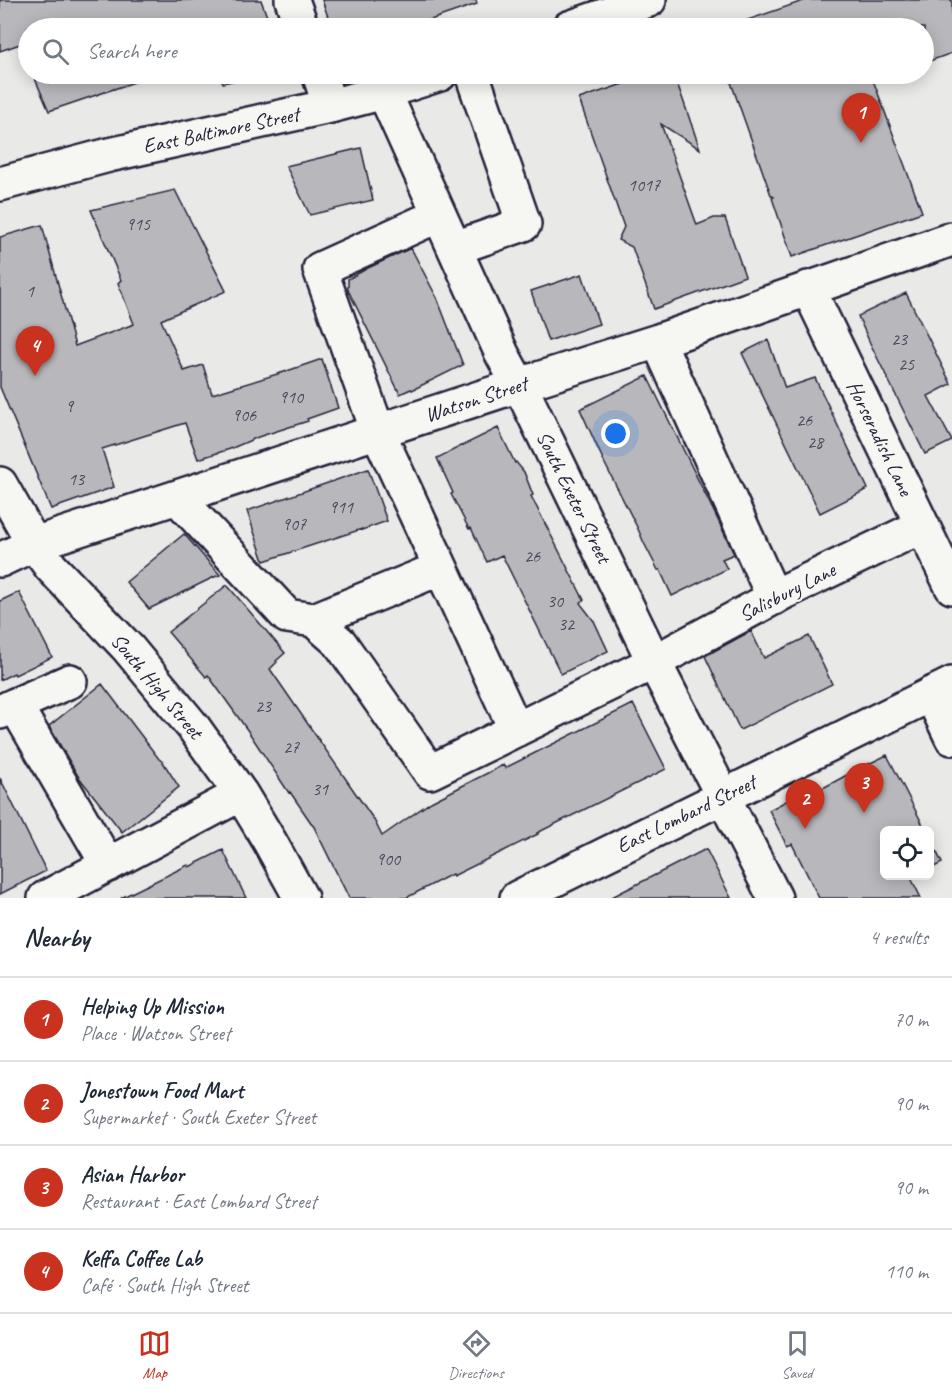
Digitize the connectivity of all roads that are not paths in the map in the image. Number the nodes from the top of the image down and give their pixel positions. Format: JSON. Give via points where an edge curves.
{"nodes":[{"id":1,"x":292,"y":0,"type":"edge"},
{"id":2,"x":649,"y":0,"type":"edge"},
{"id":3,"x":298,"y":18,"type":"edge"},
{"id":4,"x":598,"y":18,"type":"edge"},
{"id":5,"x":322,"y":84,"type":"edge"},
{"id":6,"x":409,"y":84,"type":"edge"},
{"id":7,"x":475,"y":84,"type":"edge"},
{"id":8,"x":384,"y":92,"type":"junction"},
{"id":9,"x":330,"y":106,"type":"junction"},
{"id":10,"x":0,"y":184,"type":"edge"},
{"id":11,"x":439,"y":216,"type":"junction"},
{"id":12,"x":952,"y":239,"type":"edge"},
{"id":13,"x":455,"y":248,"type":"junction"},
{"id":14,"x":808,"y":288,"type":"junction"},
{"id":15,"x":658,"y":341,"type":"junction"},
{"id":16,"x":519,"y":385,"type":"junction"},
{"id":17,"x":378,"y":432,"type":"junction"},
{"id":18,"x":0,"y":484,"type":"edge"},
{"id":19,"x":177,"y":497,"type":"junction"},
{"id":20,"x":922,"y":526,"type":"junction"},
{"id":21,"x":34,"y":544,"type":"junction"},
{"id":22,"x":0,"y":560,"type":"edge"},
{"id":23,"x":441,"y":568,"type":"junction"},
{"id":24,"x":952,"y":587,"type":"edge"},
{"id":25,"x":774,"y":597,"type":"junction"},
{"id":26,"x":314,"y":620,"type":"junction"},
{"id":27,"x":654,"y":662,"type":"junction"},
{"id":28,"x":70,"y":681,"type":"dead end"},
{"id":29,"x":942,"y":689,"type":"edge"},
{"id":30,"x":7,"y":709,"type":"edge"},
{"id":31,"x":516,"y":730,"type":"junction"},
{"id":32,"x":952,"y":738,"type":"edge"},
{"id":33,"x":241,"y":794,"type":"junction"},
{"id":34,"x":722,"y":796,"type":"junction"},
{"id":35,"x":108,"y":865,"type":"junction"},
{"id":36,"x":45,"y":898,"type":"edge"},
{"id":37,"x":301,"y":898,"type":"edge"},
{"id":38,"x":517,"y":898,"type":"edge"},
{"id":39,"x":775,"y":898,"type":"edge"}],
"edges":[{"from":1,"to":3,"type":"street"},
{"from":2,"to":4,"type":"street"},
{"from":5,"to":9,"type":"street"},
{"from":6,"to":8,"type":"street","name":"East Baltimore Street"},
{"from":7,"to":13,"type":"street","via":[[524,224]]},
{"from":8,"to":9,"type":"street","name":"East Baltimore Street"},
{"from":8,"to":11,"type":"street","name":"South Exeter Street"},
{"from":9,"to":10,"type":"street","name":"East Baltimore Street","via":[[109,155]]},
{"from":11,"to":13,"type":"street","name":"South Exeter Street"},
{"from":11,"to":17,"type":"street","via":[[320,269]]},
{"from":12,"to":14,"type":"street","name":"Watson Street"},
{"from":13,"to":16,"type":"street","name":"South Exeter Street"},
{"from":14,"to":15,"type":"street","name":"Watson Street"},
{"from":14,"to":20,"type":"street","name":"Horseradish Lane"},
{"from":15,"to":16,"type":"street","name":"Watson Street"},
{"from":15,"to":25,"type":"street"},
{"from":16,"to":17,"type":"street","name":"Watson Street"},
{"from":16,"to":27,"type":"street","name":"South Exeter Street"},
{"from":17,"to":19,"type":"street","name":"Watson Street"},
{"from":17,"to":23,"type":"street"},
{"from":18,"to":21,"type":"street","name":"South High Street"},
{"from":19,"to":21,"type":"street","name":"Watson Street"},
{"from":19,"to":26,"type":"street","via":[[287,616]]},
{"from":20,"to":24,"type":"street","name":"Horseradish Lane"},
{"from":20,"to":25,"type":"street","name":"Salisbury Lane"},
{"from":21,"to":22,"type":"street","name":"Watson Street"},
{"from":21,"to":33,"type":"street","name":"South High Street","via":[[194,728]]},
{"from":23,"to":26,"type":"street"},
{"from":23,"to":31,"type":"street"},
{"from":25,"to":27,"type":"street","name":"Salisbury Lane"},
{"from":26,"to":31,"type":"street","name":"Salisbury Lane","via":[[340,643],[430,772]]},
{"from":27,"to":31,"type":"street","name":"Salisbury Lane"},
{"from":27,"to":34,"type":"street","name":"South Exeter Street"},
{"from":28,"to":30,"type":"street"},
{"from":29,"to":32,"type":"street"},
{"from":29,"to":34,"type":"street","name":"East Lombard Street"},
{"from":30,"to":35,"type":"street"},
{"from":33,"to":35,"type":"street"},
{"from":33,"to":37,"type":"street","name":"South High Street"},
{"from":34,"to":38,"type":"street","name":"East Lombard Street"},
{"from":34,"to":39,"type":"street","name":"South Exeter Street"},
{"from":35,"to":36,"type":"street"}]}
